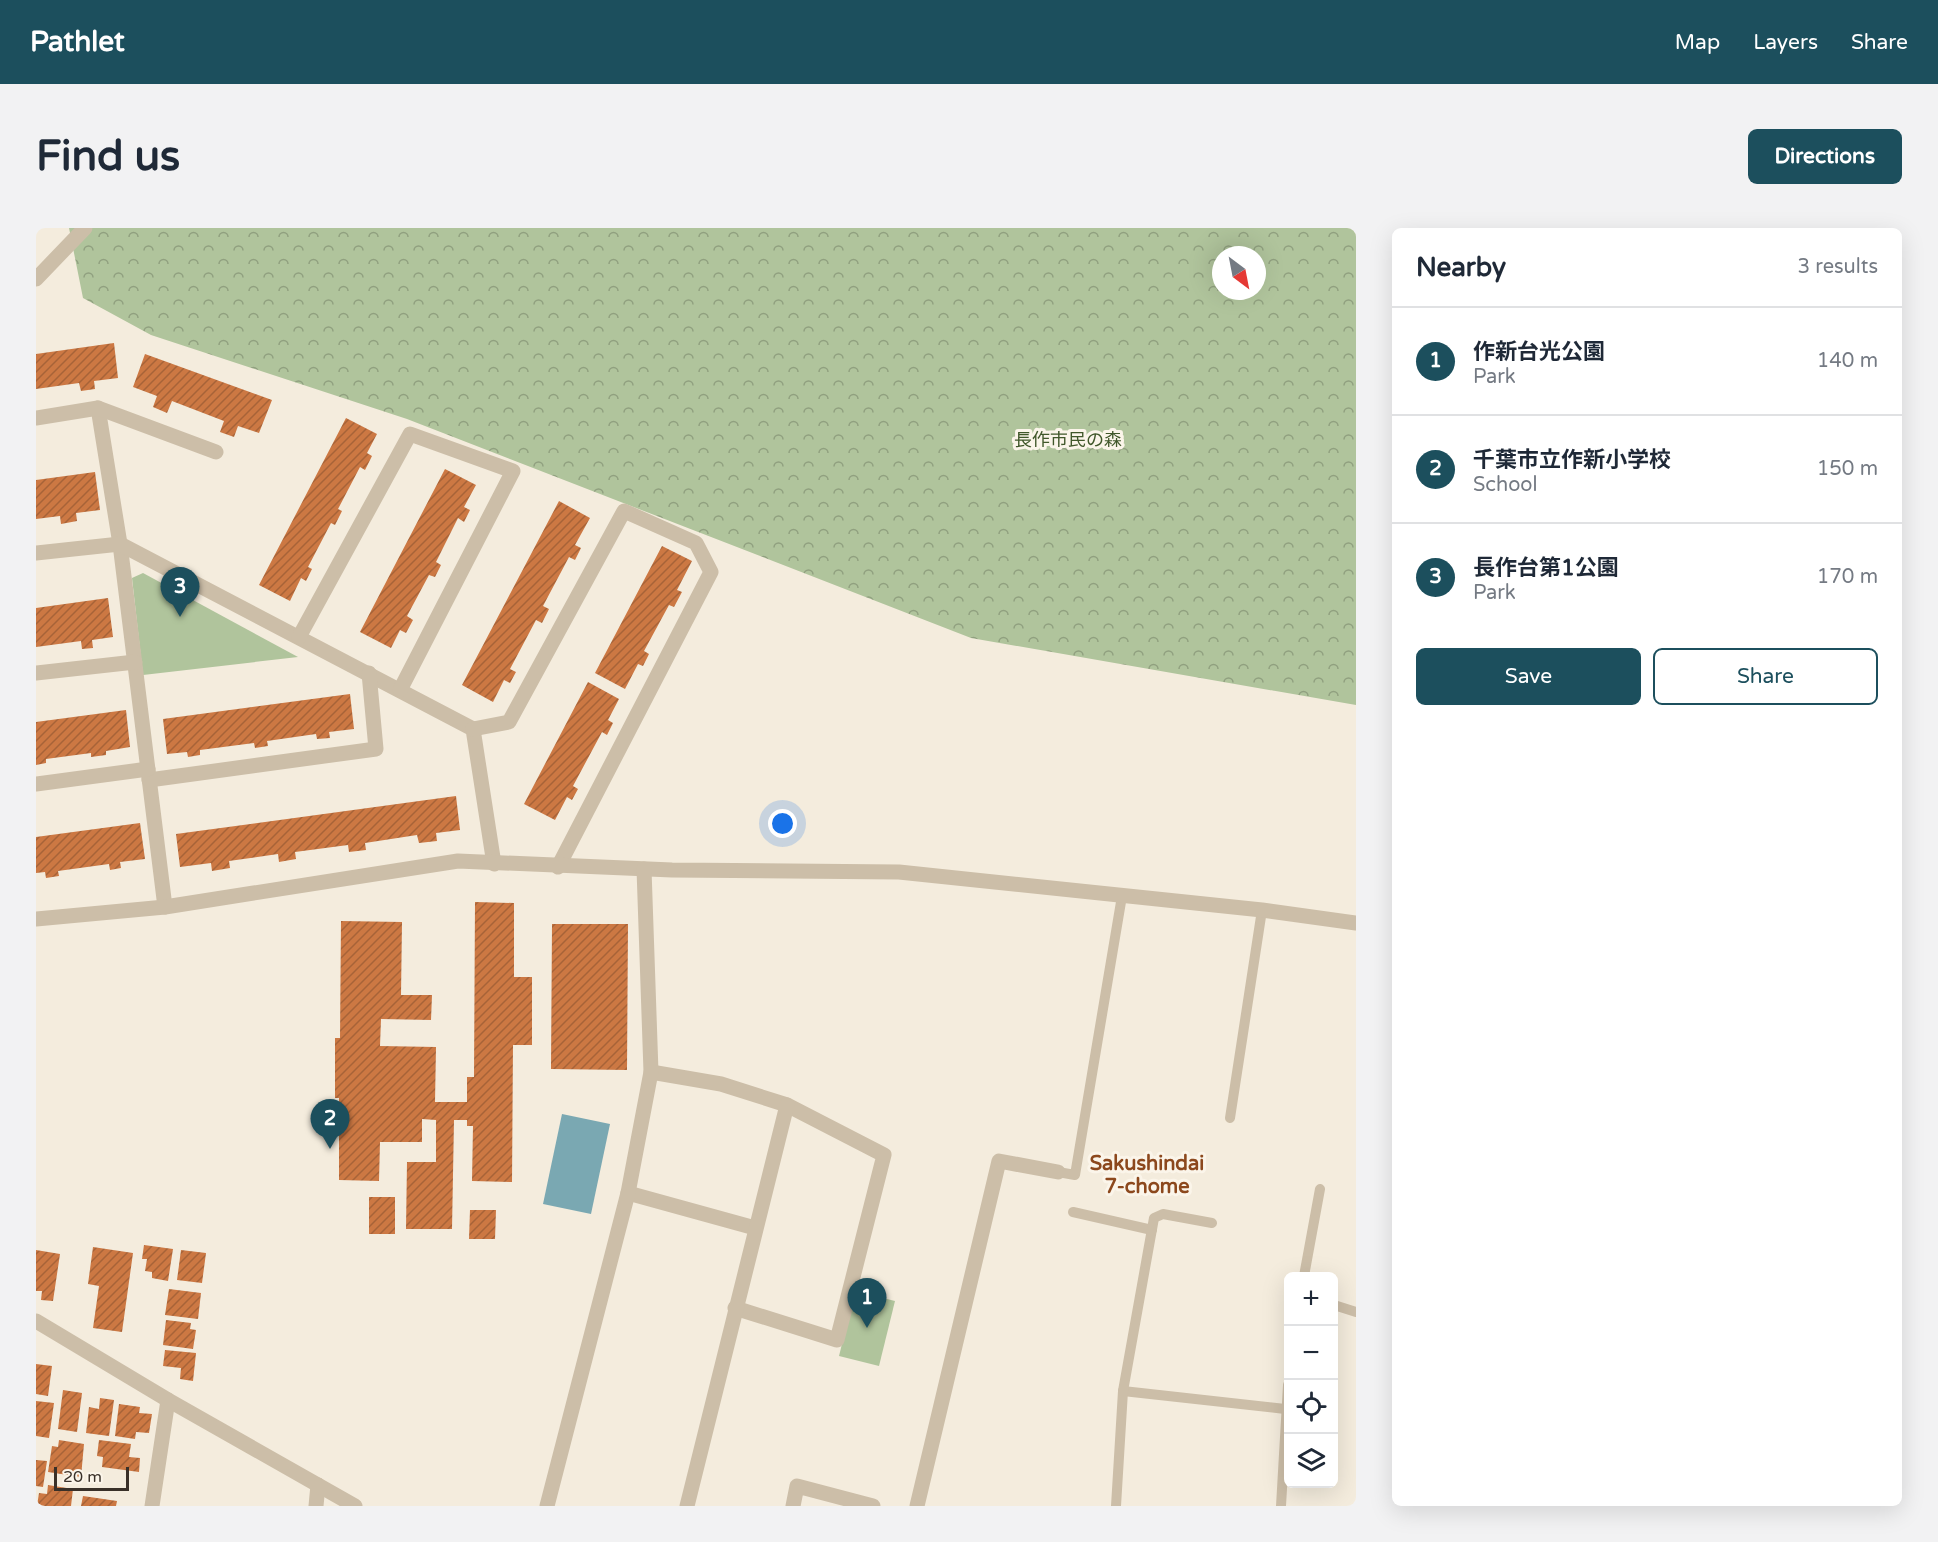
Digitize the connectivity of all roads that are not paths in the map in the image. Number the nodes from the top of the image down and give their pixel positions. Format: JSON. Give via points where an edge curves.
{"nodes":[{"id":1,"x":85,"y":228,"type":"edge"},
{"id":2,"x":36,"y":279,"type":"edge"},
{"id":3,"x":98,"y":408,"type":"junction"},
{"id":4,"x":36,"y":418,"type":"edge"},
{"id":5,"x":216,"y":452,"type":"dead end"},
{"id":6,"x":120,"y":544,"type":"junction"},
{"id":7,"x":36,"y":553,"type":"edge"},
{"id":8,"x":299,"y":637,"type":"junction"},
{"id":9,"x":135,"y":662,"type":"junction"},
{"id":10,"x":36,"y":673,"type":"edge"},
{"id":11,"x":369,"y":673,"type":"junction"},
{"id":12,"x":400,"y":690,"type":"junction"},
{"id":13,"x":473,"y":729,"type":"junction"},
{"id":14,"x":149,"y":774,"type":"junction"},
{"id":15,"x":36,"y":784,"type":"edge"},
{"id":16,"x":494,"y":864,"type":"junction"},
{"id":17,"x":558,"y":867,"type":"junction"},
{"id":18,"x":644,"y":869,"type":"junction"},
{"id":19,"x":1122,"y":896,"type":"junction"},
{"id":20,"x":165,"y":907,"type":"junction"},
{"id":21,"x":1262,"y":910,"type":"junction"},
{"id":22,"x":36,"y":919,"type":"edge"},
{"id":23,"x":1356,"y":923,"type":"edge"},
{"id":24,"x":651,"y":1072,"type":"junction"},
{"id":25,"x":787,"y":1105,"type":"junction"},
{"id":26,"x":1230,"y":1118,"type":"dead end"},
{"id":27,"x":1058,"y":1172,"type":"joint"},
{"id":28,"x":1320,"y":1189,"type":"dead end"},
{"id":29,"x":628,"y":1193,"type":"junction"},
{"id":30,"x":1073,"y":1212,"type":"dead end"},
{"id":31,"x":1212,"y":1223,"type":"dead end"},
{"id":32,"x":755,"y":1228,"type":"junction"},
{"id":33,"x":1152,"y":1230,"type":"junction"},
{"id":34,"x":1305,"y":1272,"type":"edge"},
{"id":35,"x":1338,"y":1306,"type":"edge"},
{"id":36,"x":735,"y":1308,"type":"junction"},
{"id":37,"x":1356,"y":1312,"type":"edge"},
{"id":38,"x":36,"y":1321,"type":"edge"},
{"id":39,"x":1124,"y":1391,"type":"junction"},
{"id":40,"x":168,"y":1401,"type":"junction"},
{"id":41,"x":1284,"y":1409,"type":"edge"},
{"id":42,"x":1284,"y":1433,"type":"edge"},
{"id":43,"x":318,"y":1485,"type":"junction"},
{"id":44,"x":152,"y":1506,"type":"edge"},
{"id":45,"x":316,"y":1506,"type":"edge"},
{"id":46,"x":355,"y":1506,"type":"edge"},
{"id":47,"x":547,"y":1506,"type":"edge"},
{"id":48,"x":687,"y":1506,"type":"edge"},
{"id":49,"x":793,"y":1506,"type":"edge"},
{"id":50,"x":873,"y":1506,"type":"edge"},
{"id":51,"x":917,"y":1506,"type":"edge"},
{"id":52,"x":1116,"y":1506,"type":"edge"},
{"id":53,"x":1281,"y":1506,"type":"edge"}],
"edges":[{"from":1,"to":2,"type":"street"},
{"from":3,"to":4,"type":"street"},
{"from":3,"to":5,"type":"street"},
{"from":3,"to":6,"type":"street"},
{"from":6,"to":7,"type":"street"},
{"from":6,"to":8,"type":"street"},
{"from":6,"to":9,"type":"street"},
{"from":8,"to":11,"type":"street"},
{"from":8,"to":12,"type":"street","via":[[410,434],[513,471]]},
{"from":9,"to":10,"type":"street"},
{"from":9,"to":14,"type":"street"},
{"from":11,"to":12,"type":"street"},
{"from":11,"to":14,"type":"street","via":[[376,749]]},
{"from":12,"to":13,"type":"street"},
{"from":13,"to":16,"type":"street"},
{"from":13,"to":17,"type":"street","via":[[509,722],[624,511],[696,543],[711,572]]},
{"from":14,"to":15,"type":"street"},
{"from":14,"to":20,"type":"street"},
{"from":16,"to":17,"type":"street"},
{"from":16,"to":20,"type":"street","via":[[458,861]]},
{"from":17,"to":18,"type":"street"},
{"from":18,"to":19,"type":"street","via":[[899,872]]},
{"from":18,"to":24,"type":"street"},
{"from":19,"to":21,"type":"street"},
{"from":19,"to":27,"type":"lane","via":[[1075,1175]]},
{"from":20,"to":22,"type":"street"},
{"from":21,"to":23,"type":"street"},
{"from":21,"to":26,"type":"lane"},
{"from":24,"to":25,"type":"street","via":[[722,1084]]},
{"from":24,"to":29,"type":"street"},
{"from":25,"to":32,"type":"street"},
{"from":25,"to":36,"type":"street","via":[[884,1155],[837,1340]]},
{"from":27,"to":51,"type":"street","via":[[999,1161]]},
{"from":28,"to":34,"type":"lane"},
{"from":29,"to":32,"type":"street"},
{"from":29,"to":47,"type":"street"},
{"from":30,"to":33,"type":"lane"},
{"from":31,"to":33,"type":"lane","via":[[1163,1214],[1154,1218]]},
{"from":32,"to":36,"type":"street"},
{"from":33,"to":39,"type":"lane"},
{"from":35,"to":37,"type":"lane"},
{"from":36,"to":48,"type":"street"},
{"from":38,"to":40,"type":"street"},
{"from":39,"to":41,"type":"lane"},
{"from":39,"to":52,"type":"lane"},
{"from":40,"to":43,"type":"street"},
{"from":40,"to":44,"type":"street"},
{"from":42,"to":53,"type":"lane"},
{"from":43,"to":45,"type":"street"},
{"from":43,"to":46,"type":"street"},
{"from":49,"to":50,"type":"street","via":[[797,1486]]}]}
